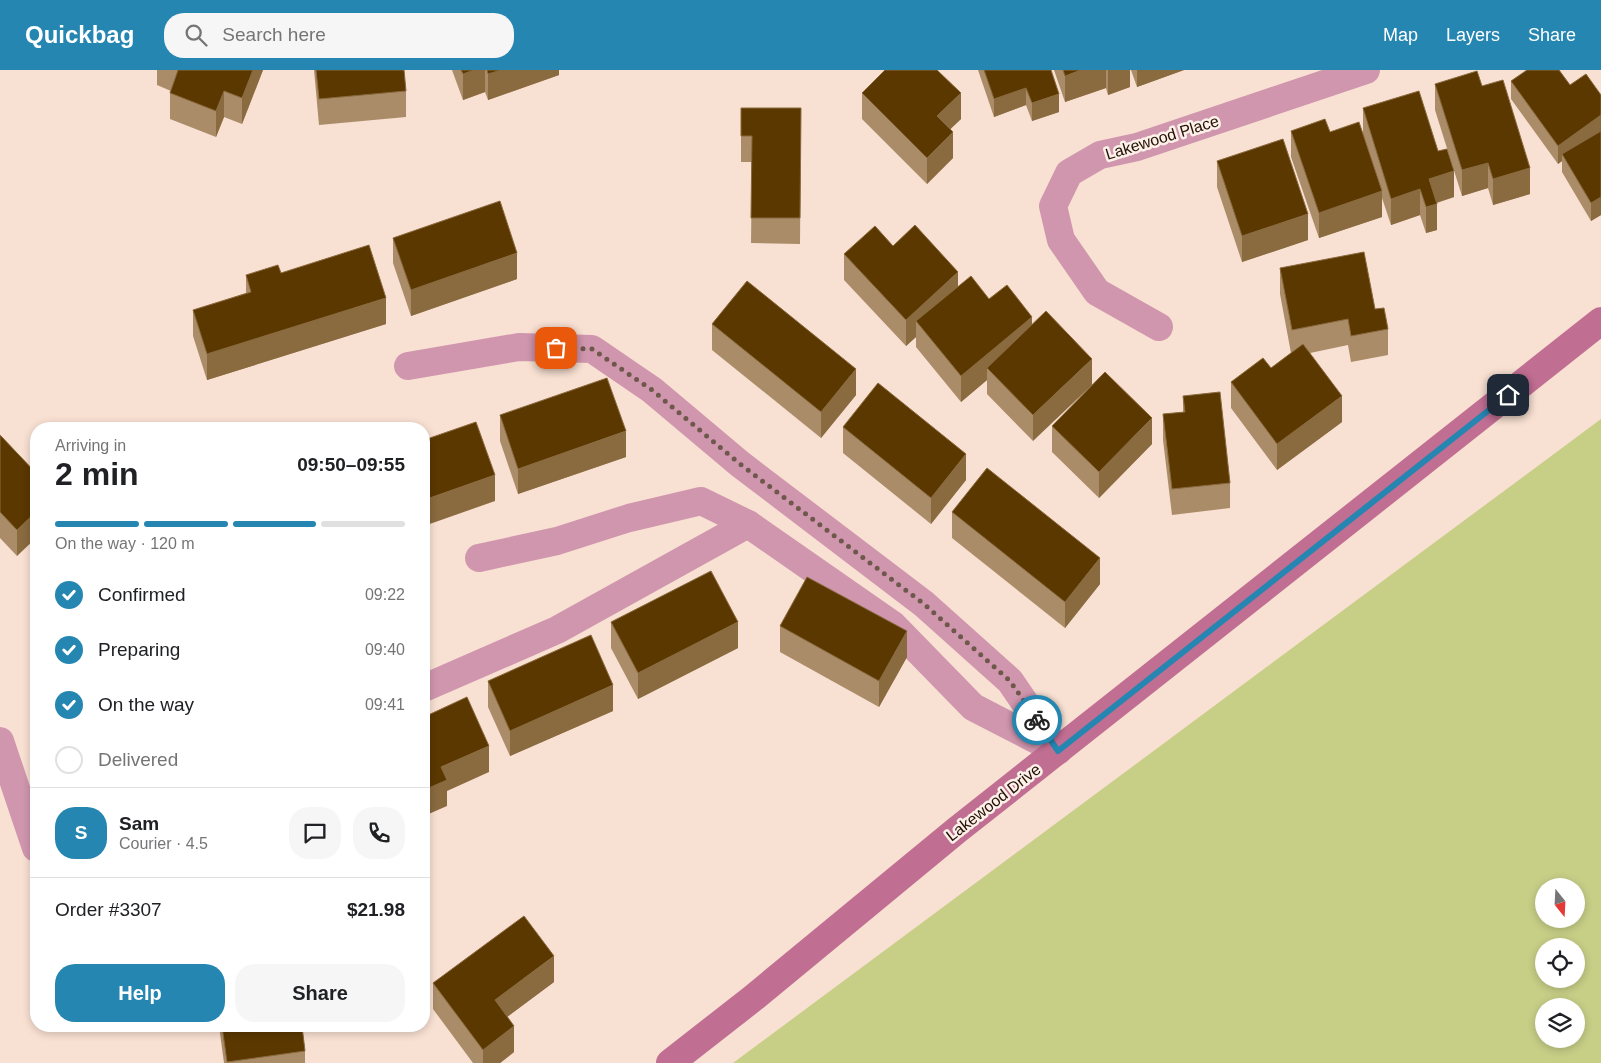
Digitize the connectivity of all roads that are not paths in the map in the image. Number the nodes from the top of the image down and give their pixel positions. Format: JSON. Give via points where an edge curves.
{"nodes":[{"id":1,"x":1366,"y":70,"type":"edge"},
{"id":2,"x":1601,"y":321,"type":"edge"},
{"id":3,"x":1159,"y":327,"type":"dead end"},
{"id":4,"x":408,"y":366,"type":"dead end"},
{"id":5,"x":748,"y":524,"type":"junction"},
{"id":6,"x":479,"y":558,"type":"dead end"},
{"id":7,"x":430,"y":685,"type":"edge"},
{"id":8,"x":0,"y":741,"type":"edge"},
{"id":9,"x":1058,"y":751,"type":"junction"},
{"id":10,"x":30,"y":830,"type":"edge"},
{"id":11,"x":670,"y":1063,"type":"edge"}],
"edges":[{"from":1,"to":3,"type":"street","name":"Lakewood Place","via":[[1138,148],[1100,155],[1068,173],[1053,206],[1061,240],[1097,292]]},
{"from":2,"to":9,"type":"street","name":"Lakewood Drive"},
{"from":4,"to":9,"type":"street","via":[[519,347],[592,349],[652,390],[740,464],[924,604],[1010,681]]},
{"from":5,"to":6,"type":"street","via":[[701,501],[628,518],[557,541]]},
{"from":5,"to":7,"type":"street","via":[[557,630]]},
{"from":5,"to":9,"type":"street","via":[[893,625],[973,707]]},
{"from":8,"to":10,"type":"street"},
{"from":9,"to":11,"type":"street","name":"Lakewood Drive"}]}
